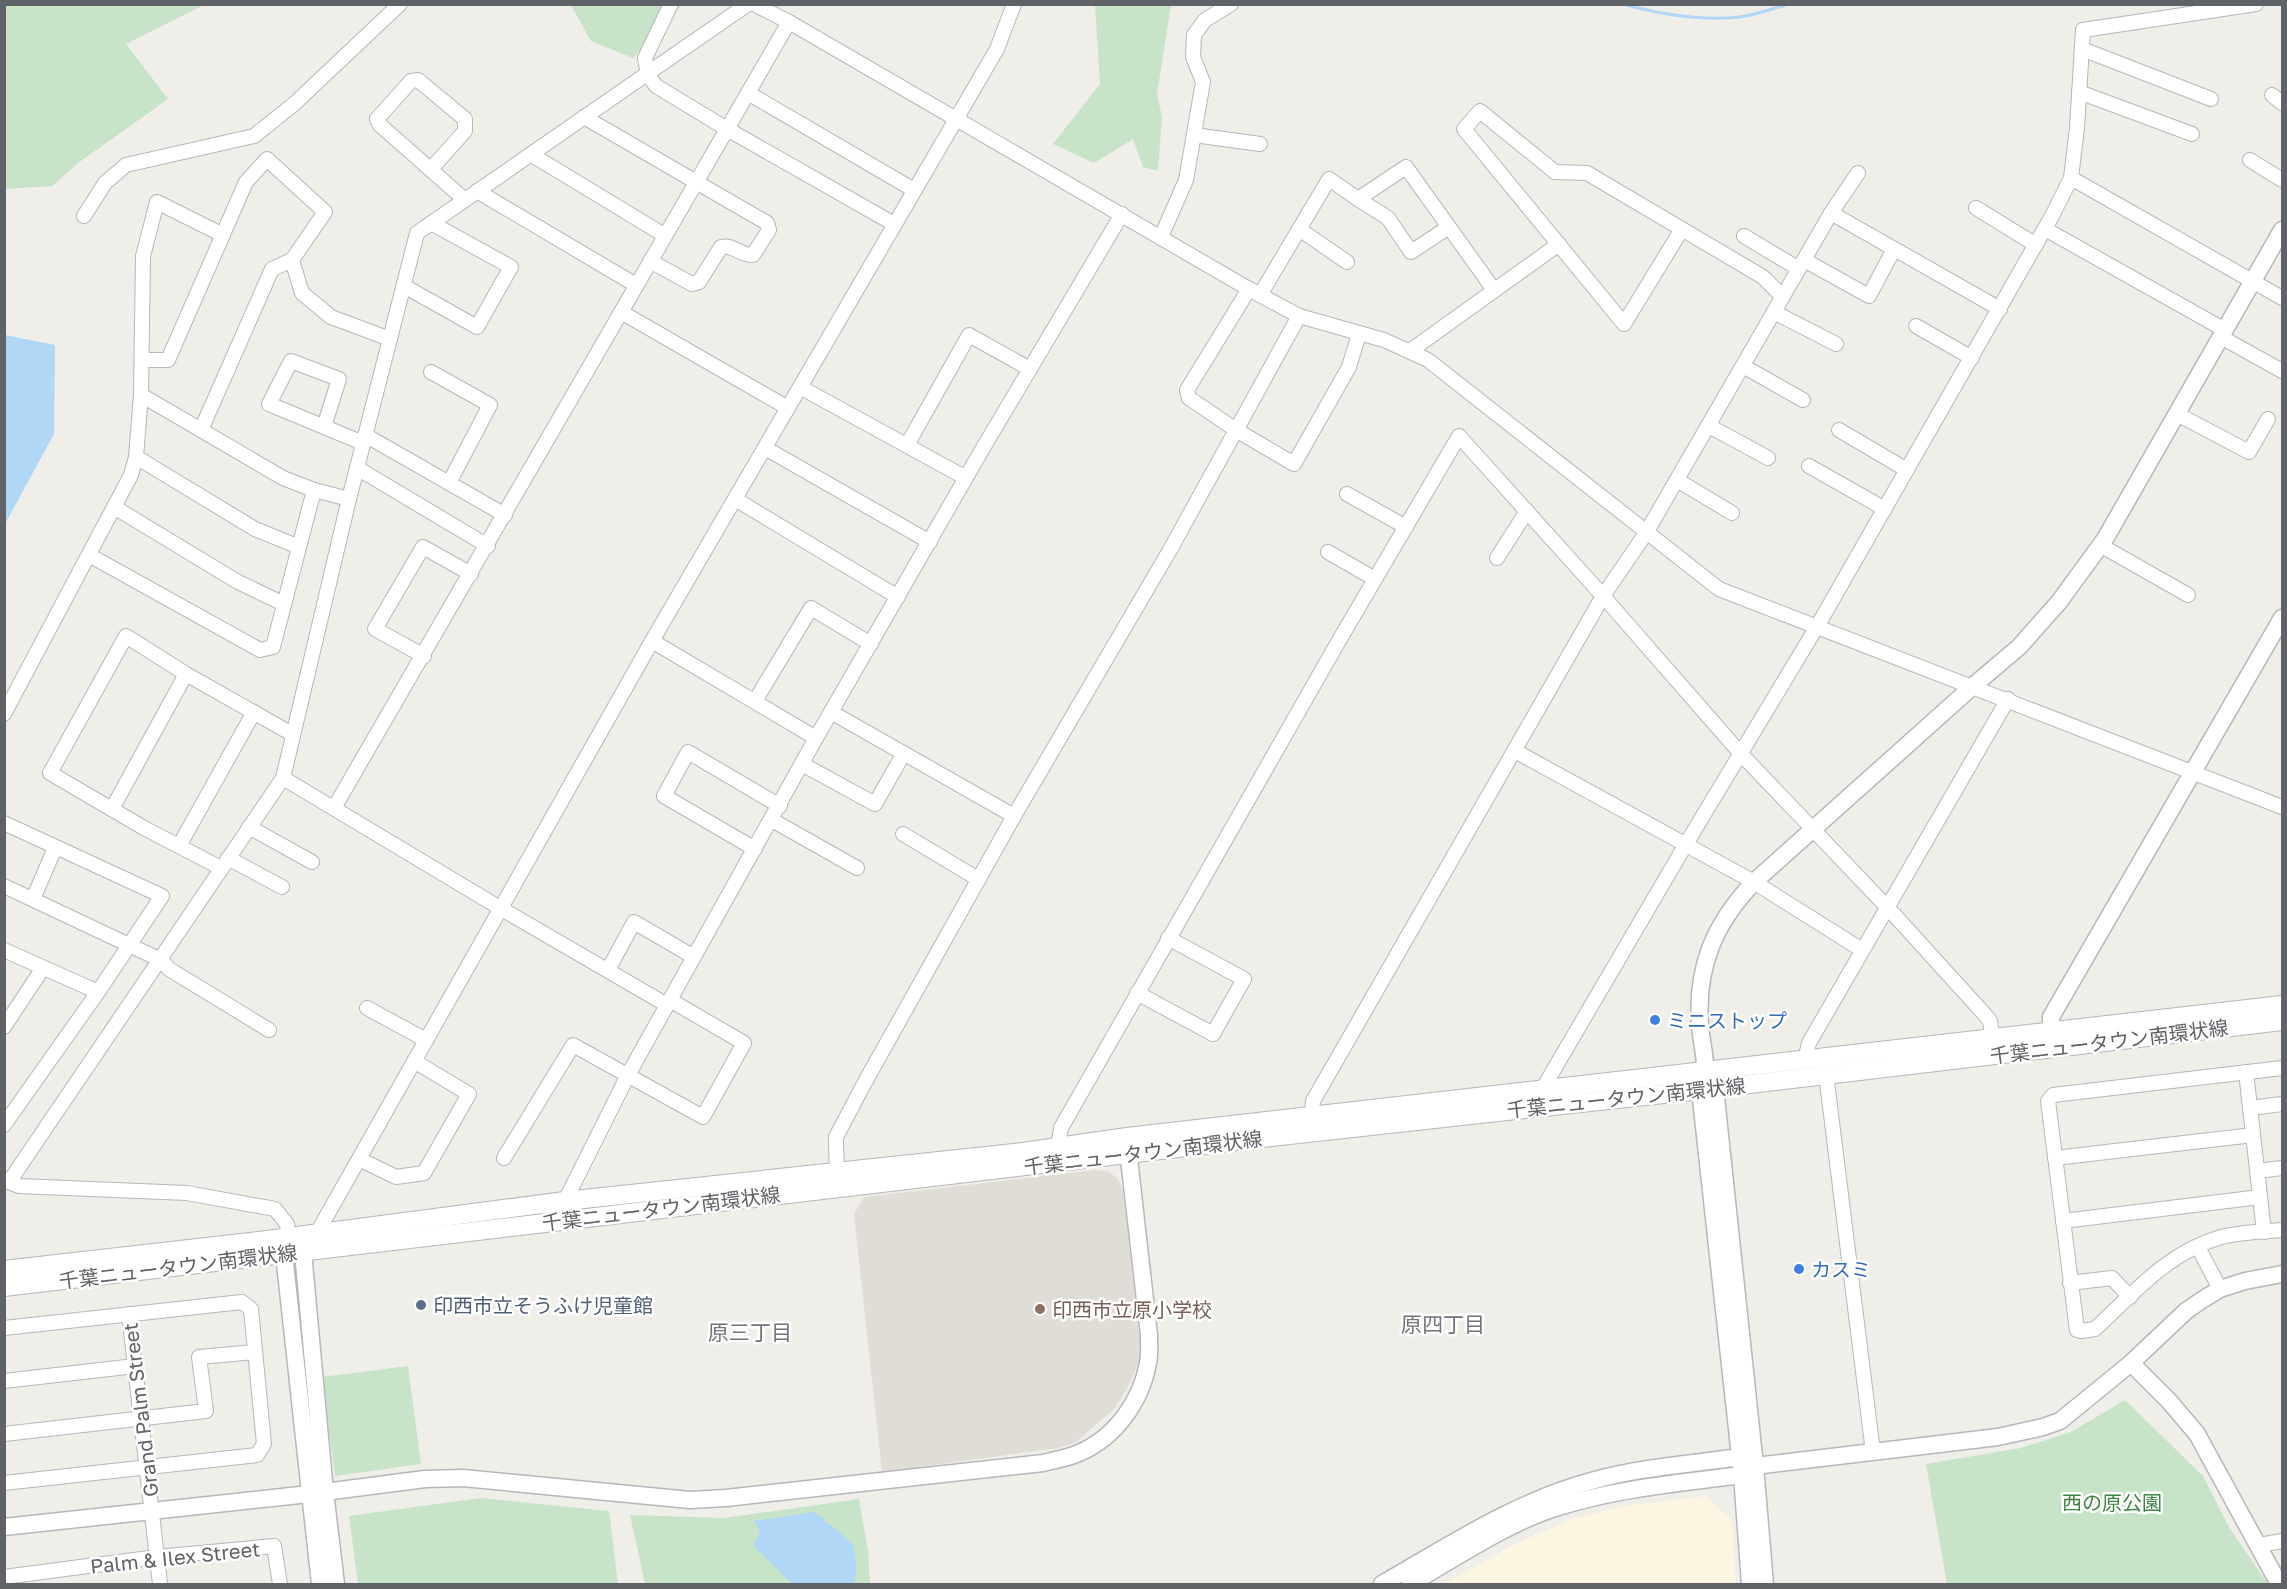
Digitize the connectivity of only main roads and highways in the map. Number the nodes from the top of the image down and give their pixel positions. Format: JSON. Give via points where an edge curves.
{"nodes":[{"id":1,"x":2283,"y":1005,"type":"edge"},
{"id":2,"x":2283,"y":1021,"type":"edge"},
{"id":3,"x":1128,"y":1146,"type":"junction"},
{"id":4,"x":837,"y":1180,"type":"junction"},
{"id":5,"x":287,"y":1246,"type":"junction"},
{"id":6,"x":4,"y":1270,"type":"edge"},
{"id":7,"x":4,"y":1287,"type":"edge"}],
"edges":[{"from":1,"to":3,"type":"main road","name":"千葉ニュータウン南環状線","via":[[1314,1117]]},
{"from":2,"to":3,"type":"main road","name":"千葉ニュータウン南環状線","via":[[1707,1089]]},
{"from":3,"to":4,"type":"main road","name":"千葉ニュータウン南環状線"},
{"from":3,"to":4,"type":"main road","name":"千葉ニュータウン南環状線","via":[[1058,1147]]},
{"from":4,"to":5,"type":"main road","name":"千葉ニュータウン南環状線","via":[[565,1201],[317,1233]]},
{"from":4,"to":5,"type":"main road","name":"千葉ニュータウン南環状線","via":[[303,1252]]},
{"from":5,"to":6,"type":"main road","name":"千葉ニュータウン南環状線"},
{"from":5,"to":7,"type":"main road","name":"千葉ニュータウン南環状線"}]}
